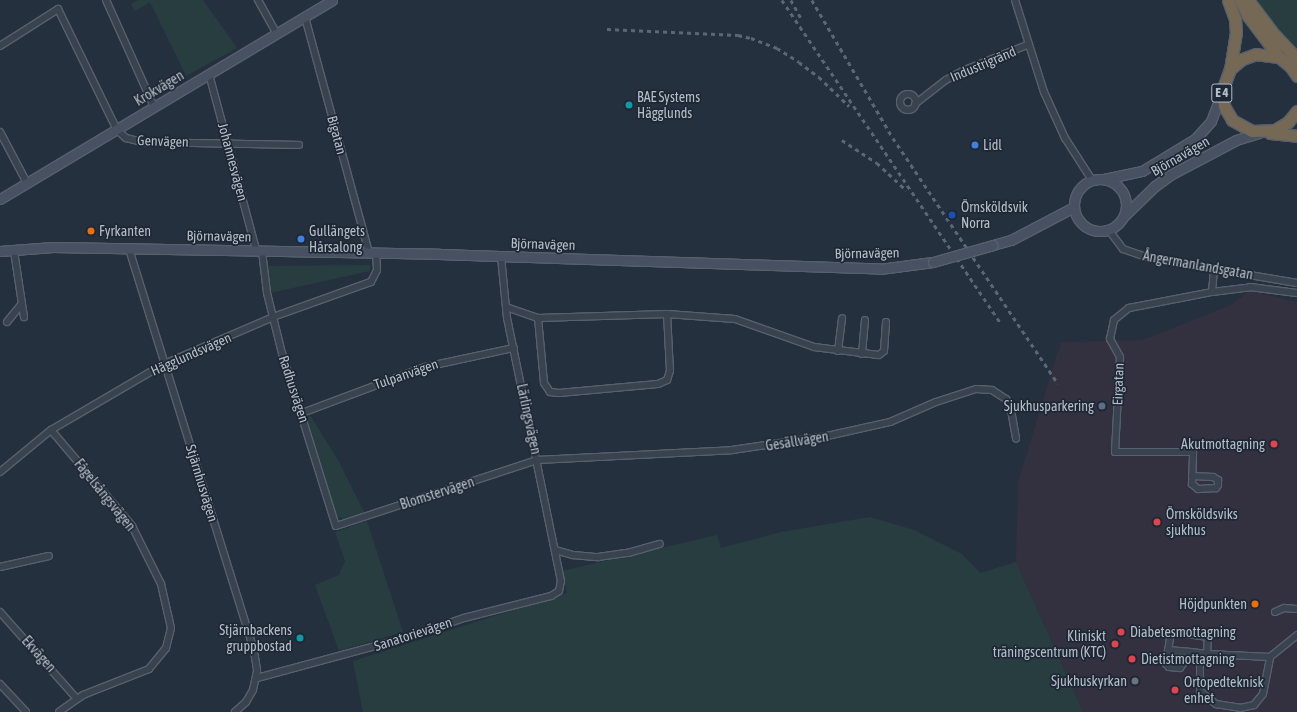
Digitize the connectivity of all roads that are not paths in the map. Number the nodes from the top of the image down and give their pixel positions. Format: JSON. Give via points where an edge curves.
{"nodes":[{"id":1,"x":106,"y":0,"type":"edge"},
{"id":2,"x":258,"y":0,"type":"edge"},
{"id":3,"x":332,"y":0,"type":"edge"},
{"id":4,"x":1015,"y":0,"type":"edge"},
{"id":5,"x":1228,"y":0,"type":"edge"},
{"id":6,"x":1240,"y":0,"type":"edge"},
{"id":7,"x":1248,"y":0,"type":"edge"},
{"id":8,"x":306,"y":17,"type":"junction"},
{"id":9,"x":276,"y":33,"type":"junction"},
{"id":10,"x":1027,"y":45,"type":"junction"},
{"id":11,"x":0,"y":46,"type":"edge"},
{"id":12,"x":1279,"y":57,"type":"junction"},
{"id":13,"x":1297,"y":58,"type":"edge"},
{"id":14,"x":1230,"y":69,"type":"junction"},
{"id":15,"x":209,"y":74,"type":"junction"},
{"id":16,"x":1297,"y":76,"type":"edge"},
{"id":17,"x":1222,"y":91,"type":"junction"},
{"id":18,"x":917,"y":100,"type":"dead end"},
{"id":19,"x":154,"y":107,"type":"junction"},
{"id":20,"x":1297,"y":111,"type":"edge"},
{"id":21,"x":117,"y":130,"type":"junction"},
{"id":22,"x":0,"y":132,"type":"edge"},
{"id":23,"x":1263,"y":132,"type":"junction"},
{"id":24,"x":1297,"y":136,"type":"edge"},
{"id":25,"x":229,"y":143,"type":"junction"},
{"id":26,"x":299,"y":146,"type":"dead end"},
{"id":27,"x":1103,"y":179,"type":"junction"},
{"id":28,"x":1092,"y":180,"type":"junction"},
{"id":29,"x":27,"y":183,"type":"junction"},
{"id":30,"x":0,"y":199,"type":"edge"},
{"id":31,"x":1074,"y":207,"type":"junction"},
{"id":32,"x":1123,"y":217,"type":"junction"},
{"id":33,"x":1108,"y":230,"type":"junction"},
{"id":34,"x":129,"y":249,"type":"junction"},
{"id":35,"x":259,"y":250,"type":"junction"},
{"id":36,"x":14,"y":251,"type":"junction"},
{"id":37,"x":0,"y":252,"type":"edge"},
{"id":38,"x":372,"y":253,"type":"junction"},
{"id":39,"x":501,"y":257,"type":"junction"},
{"id":40,"x":1214,"y":269,"type":"junction"},
{"id":41,"x":1297,"y":283,"type":"edge"},
{"id":42,"x":1212,"y":292,"type":"junction"},
{"id":43,"x":1297,"y":293,"type":"edge"},
{"id":44,"x":21,"y":305,"type":"junction"},
{"id":45,"x":506,"y":307,"type":"junction"},
{"id":46,"x":667,"y":314,"type":"junction"},
{"id":47,"x":24,"y":317,"type":"dead end"},
{"id":48,"x":273,"y":317,"type":"junction"},
{"id":49,"x":538,"y":318,"type":"junction"},
{"id":50,"x":842,"y":318,"type":"dead end"},
{"id":51,"x":866,"y":320,"type":"dead end"},
{"id":52,"x":7,"y":322,"type":"dead end"},
{"id":53,"x":886,"y":322,"type":"dead end"},
{"id":54,"x":514,"y":348,"type":"junction"},
{"id":55,"x":838,"y":351,"type":"junction"},
{"id":56,"x":862,"y":354,"type":"junction"},
{"id":57,"x":164,"y":364,"type":"junction"},
{"id":58,"x":302,"y":412,"type":"junction"},
{"id":59,"x":52,"y":430,"type":"junction"},
{"id":60,"x":1016,"y":439,"type":"dead end"},
{"id":61,"x":537,"y":460,"type":"junction"},
{"id":62,"x":0,"y":472,"type":"edge"},
{"id":63,"x":1192,"y":476,"type":"dead end"},
{"id":64,"x":336,"y":526,"type":"joint"},
{"id":65,"x":660,"y":544,"type":"dead end"},
{"id":66,"x":555,"y":550,"type":"junction"},
{"id":67,"x":49,"y":556,"type":"dead end"},
{"id":68,"x":0,"y":567,"type":"edge"},
{"id":69,"x":561,"y":581,"type":"joint"},
{"id":70,"x":1297,"y":609,"type":"edge"},
{"id":71,"x":0,"y":612,"type":"edge"},
{"id":72,"x":1275,"y":612,"type":"dead end"},
{"id":73,"x":1297,"y":635,"type":"edge"},
{"id":74,"x":1168,"y":650,"type":"junction"},
{"id":75,"x":1191,"y":652,"type":"junction"},
{"id":76,"x":1207,"y":654,"type":"junction"},
{"id":77,"x":1270,"y":657,"type":"junction"},
{"id":78,"x":257,"y":678,"type":"junction"},
{"id":79,"x":0,"y":684,"type":"edge"},
{"id":80,"x":78,"y":698,"type":"junction"},
{"id":81,"x":26,"y":712,"type":"edge"},
{"id":82,"x":59,"y":712,"type":"edge"},
{"id":83,"x":235,"y":712,"type":"edge"}],
"edges":[{"from":1,"to":19,"type":"street"},
{"from":2,"to":9,"type":"street"},
{"from":3,"to":8,"type":"main road","name":"Krokvägen"},
{"from":4,"to":10,"type":"street"},
{"from":5,"to":14,"type":"highway","number":"E 4","via":[[1235,19],[1236,32]]},
{"from":6,"to":12,"type":"highway","via":[[1251,21]]},
{"from":7,"to":13,"type":"highway","via":[[1271,31]]},
{"from":8,"to":9,"type":"main road","name":"Krokvägen"},
{"from":8,"to":38,"type":"street","name":"Bigatan"},
{"from":9,"to":15,"type":"main road","name":"Krokvägen"},
{"from":10,"to":18,"type":"street","name":"Industrigränd","via":[[962,71]]},
{"from":10,"to":28,"type":"street","via":[[1058,123]]},
{"from":11,"to":21,"type":"street","via":[[58,9]]},
{"from":12,"to":14,"type":"highway","number":"E 4","via":[[1264,54],[1248,56]]},
{"from":12,"to":16,"type":"highway"},
{"from":14,"to":17,"type":"highway","number":"E 4"},
{"from":15,"to":19,"type":"main road","name":"Krokvägen"},
{"from":15,"to":25,"type":"street","name":"Johannesvägen"},
{"from":17,"to":23,"type":"highway","number":"E 4","via":[[1224,106],[1232,120],[1245,129]]},
{"from":17,"to":27,"type":"main road","name":"Björnavägen","via":[[1211,120],[1195,139],[1142,171]]},
{"from":19,"to":21,"type":"main road","name":"Krokvägen"},
{"from":20,"to":23,"type":"highway","via":[[1282,127]]},
{"from":21,"to":25,"type":"street","name":"Genvägen","via":[[132,141]]},
{"from":21,"to":29,"type":"main road","name":"Krokvägen"},
{"from":22,"to":29,"type":"street"},
{"from":23,"to":24,"type":"highway","number":"E 4"},
{"from":23,"to":32,"type":"main road","name":"Björnavägen","via":[[1236,140],[1170,175]]},
{"from":25,"to":26,"type":"street","name":"Genvägen"},
{"from":25,"to":35,"type":"street","name":"Johannesvägen"},
{"from":27,"to":28,"type":"main road"},
{"from":27,"to":32,"type":"main road","via":[[1115,183],[1123,193],[1126,206]]},
{"from":28,"to":31,"type":"main road","via":[[1078,190]]},
{"from":29,"to":30,"type":"main road","name":"Krokvägen"},
{"from":31,"to":33,"type":"main road","via":[[1078,219],[1084,225],[1096,230]]},
{"from":31,"to":39,"type":"main road","name":"Björnavägen","bridge":true,"via":[[1011,240],[934,262],[880,269]]},
{"from":32,"to":33,"type":"main road"},
{"from":33,"to":40,"type":"street","name":"Ångermanlandsgatan","via":[[1116,242],[1128,251],[1149,258]]},
{"from":34,"to":35,"type":"main road","name":"Björnavägen"},
{"from":34,"to":36,"type":"main road","name":"Björnavägen","via":[[53,247]]},
{"from":34,"to":57,"type":"street","name":"Stjärnhusvägen"},
{"from":35,"to":38,"type":"main road","name":"Björnavägen"},
{"from":35,"to":48,"type":"street","name":"Radhusvägen"},
{"from":36,"to":37,"type":"main road","name":"Björnavägen"},
{"from":36,"to":44,"type":"street"},
{"from":38,"to":39,"type":"main road","name":"Björnavägen"},
{"from":38,"to":48,"type":"street","name":"Hägglundsvägen","via":[[376,275],[371,282]]},
{"from":39,"to":45,"type":"street","name":"Lärlingsvägen"},
{"from":40,"to":41,"type":"street","name":"Ångermanlandsgatan"},
{"from":40,"to":42,"type":"street"},
{"from":42,"to":43,"type":"street","via":[[1250,287]]},
{"from":42,"to":63,"type":"street","name":"Eirgatan","via":[[1129,308],[1114,320],[1110,333],[1112,345],[1120,357],[1115,452],[1193,452]]},
{"from":44,"to":47,"type":"street"},
{"from":44,"to":52,"type":"street"},
{"from":45,"to":49,"type":"street"},
{"from":45,"to":54,"type":"street","name":"Lärlingsvägen"},
{"from":46,"to":49,"type":"street"},
{"from":46,"to":49,"type":"street","via":[[670,371],[667,380],[658,384],[559,393],[550,392],[544,382]]},
{"from":46,"to":55,"type":"street","via":[[743,321],[809,346]]},
{"from":48,"to":57,"type":"street","name":"Hägglundsvägen"},
{"from":48,"to":58,"type":"street","name":"Radhusvägen"},
{"from":50,"to":55,"type":"street"},
{"from":51,"to":56,"type":"street"},
{"from":53,"to":56,"type":"street","via":[[882,354]]},
{"from":54,"to":58,"type":"street","name":"Tulpanvägen","via":[[433,364]]},
{"from":54,"to":61,"type":"street","name":"Lärlingsvägen"},
{"from":55,"to":56,"type":"street"},
{"from":57,"to":59,"type":"street","name":"Hägglundsvägen"},
{"from":57,"to":78,"type":"street","name":"Stjärnhusvägen","via":[[254,651]]},
{"from":58,"to":64,"type":"street","name":"Radhusvägen"},
{"from":59,"to":62,"type":"street","name":"Hägglundsvägen"},
{"from":59,"to":80,"type":"street","name":"Fågelsångsvägen","via":[[132,526],[161,584],[170,620],[170,636],[166,648],[153,666]]},
{"from":60,"to":61,"type":"street","name":"Gesällvägen","via":[[1011,410],[1006,399],[996,392],[982,389],[936,402],[890,422],[811,439],[725,450]]},
{"from":61,"to":64,"type":"street","name":"Blomstervägen"},
{"from":61,"to":66,"type":"street","name":"Lärlingsvägen"},
{"from":65,"to":66,"type":"street","via":[[598,557],[573,555]]},
{"from":66,"to":69,"type":"street","name":"Lärlingsvägen"},
{"from":67,"to":68,"type":"street"},
{"from":69,"to":78,"type":"street","name":"Sanatorievägen","via":[[559,591],[551,596],[483,612],[398,640]]},
{"from":70,"to":72,"type":"street","via":[[1284,608]]},
{"from":71,"to":80,"type":"street","name":"Ekvägen"},
{"from":73,"to":77,"type":"street"},
{"from":74,"to":75,"type":"street"},
{"from":74,"to":75,"type":"street","via":[[1166,664],[1174,669],[1183,666]]},
{"from":74,"to":76,"type":"street","via":[[1171,632],[1208,637]]},
{"from":75,"to":76,"type":"street"},
{"from":76,"to":77,"type":"street"},
{"from":76,"to":77,"type":"street","via":[[1200,664],[1198,685],[1202,695],[1216,704],[1240,708],[1259,701],[1263,694]]},
{"from":78,"to":83,"type":"street","name":"Stjärnhusvägen","via":[[251,696]]},
{"from":79,"to":81,"type":"street"},
{"from":80,"to":82,"type":"street","name":"Fågelsångsvägen"}]}
